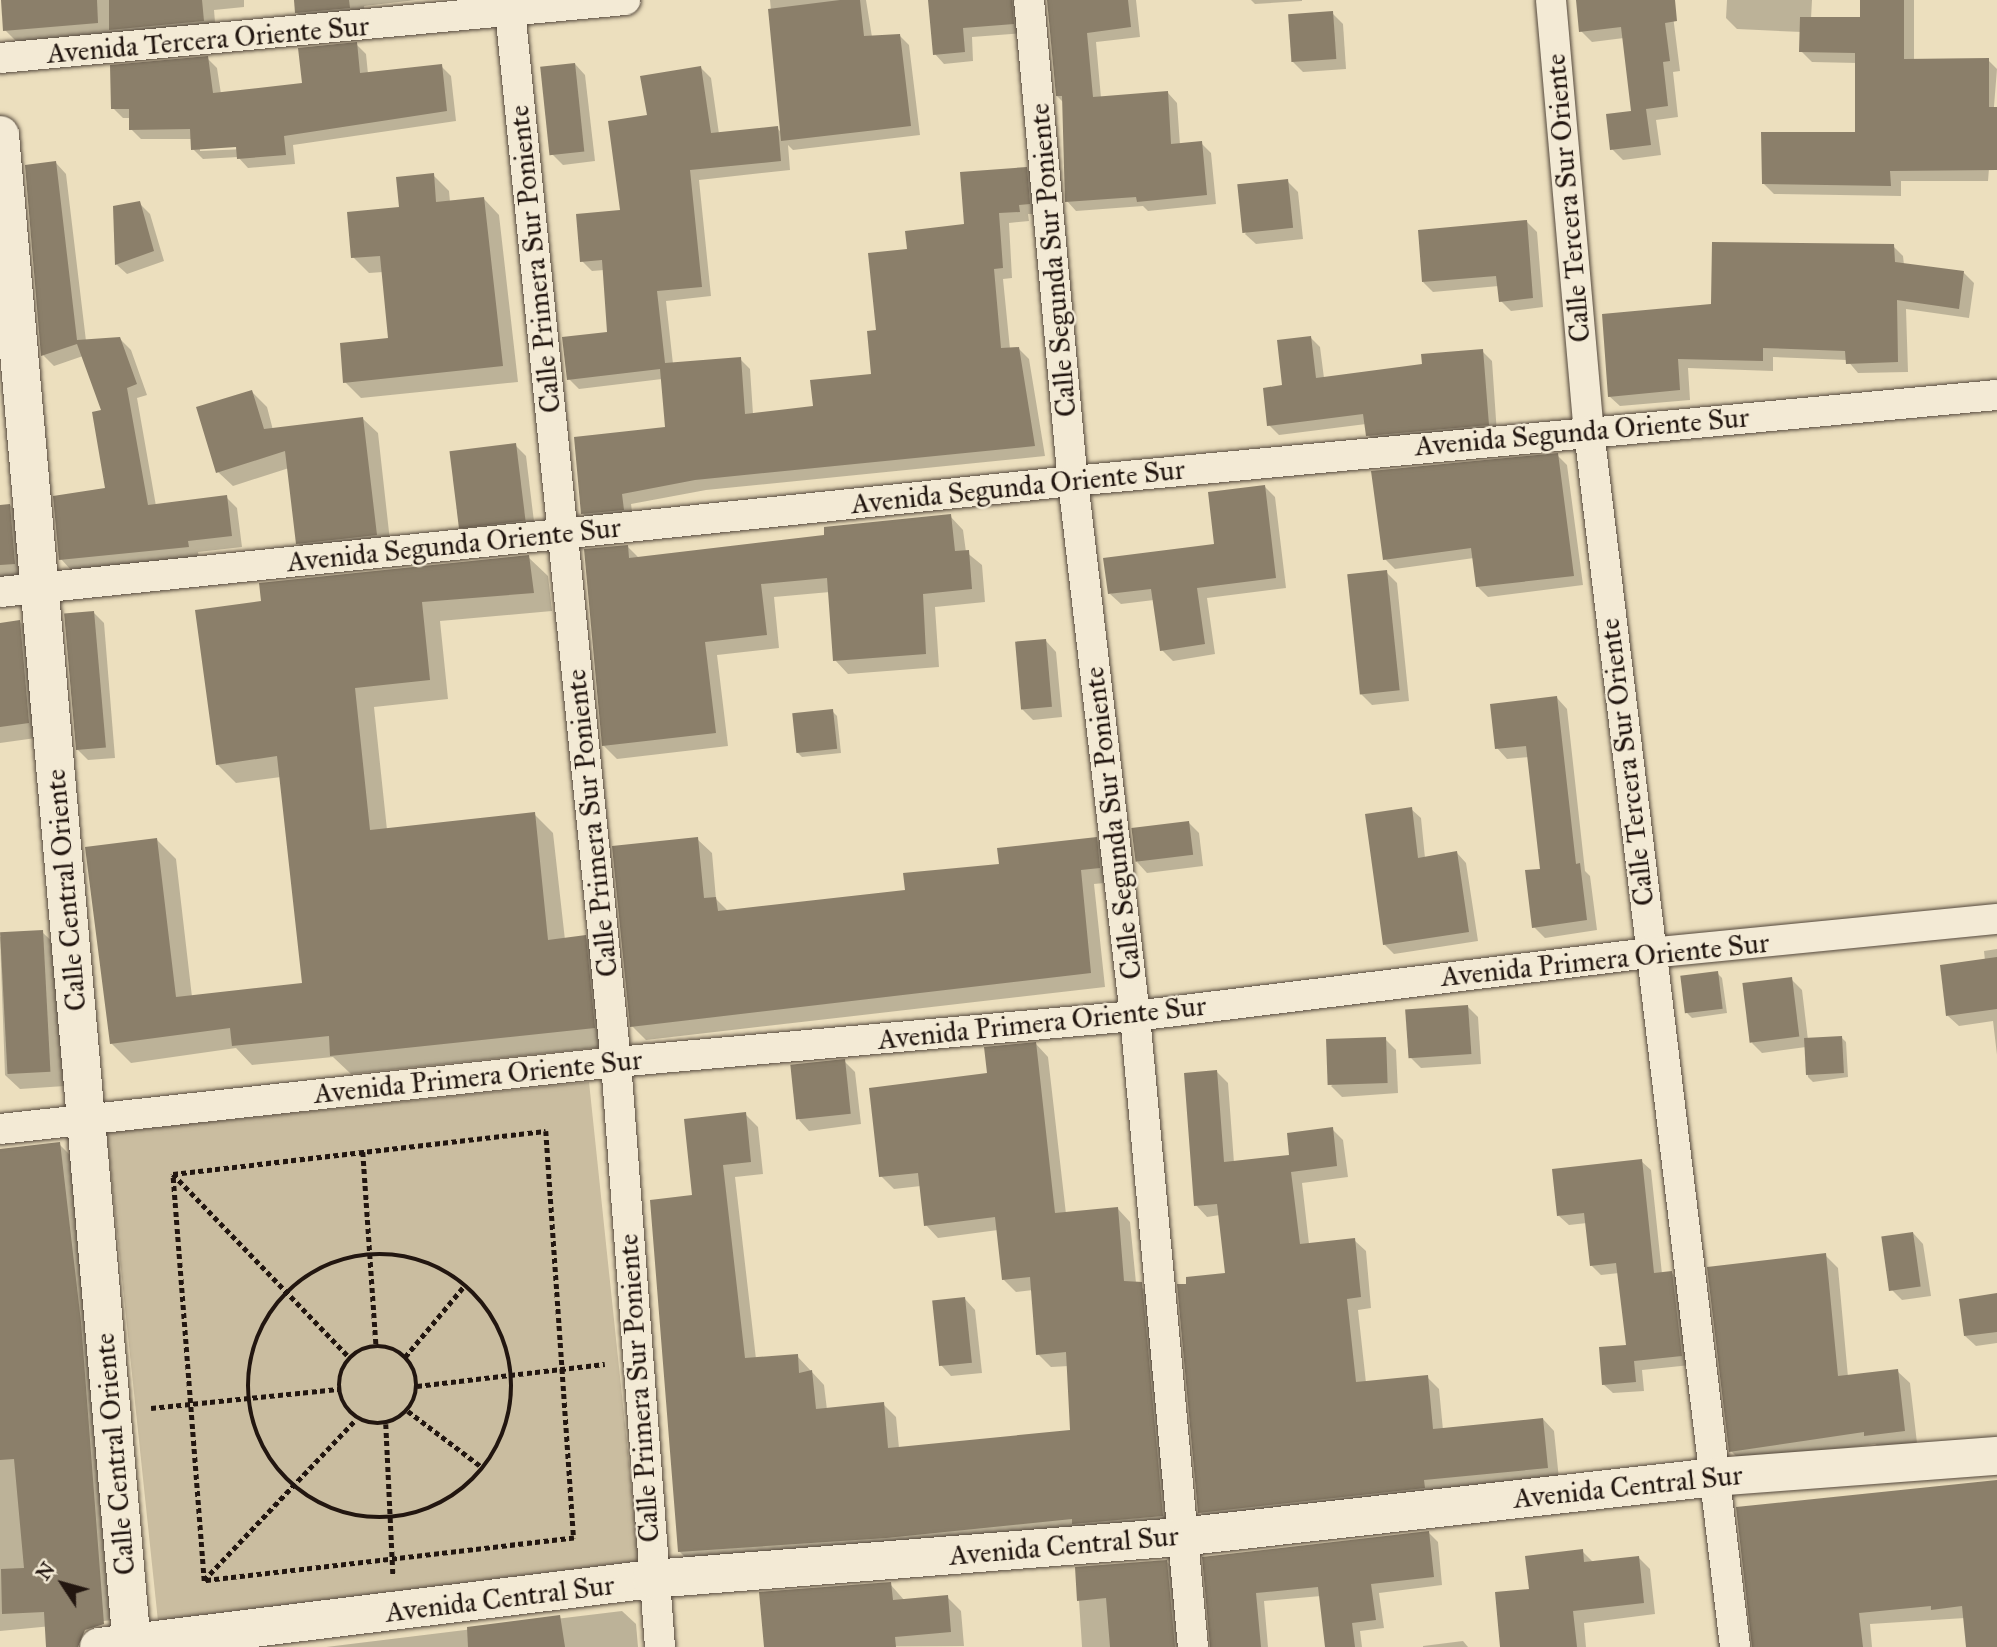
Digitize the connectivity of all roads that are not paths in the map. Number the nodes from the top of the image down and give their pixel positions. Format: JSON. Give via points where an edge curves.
{"nodes":[{"id":1,"x":625,"y":0,"type":"edge"},
{"id":2,"x":1028,"y":0,"type":"edge"},
{"id":3,"x":1551,"y":0,"type":"edge"},
{"id":4,"x":510,"y":6,"type":"edge"},
{"id":5,"x":0,"y":58,"type":"edge"},
{"id":6,"x":0,"y":135,"type":"edge"},
{"id":7,"x":1997,"y":395,"type":"edge"},
{"id":8,"x":1589,"y":431,"type":"junction"},
{"id":9,"x":1073,"y":481,"type":"junction"},
{"id":10,"x":562,"y":533,"type":"junction"},
{"id":11,"x":40,"y":589,"type":"junction"},
{"id":12,"x":0,"y":592,"type":"edge"},
{"id":13,"x":1997,"y":919,"type":"edge"},
{"id":14,"x":1649,"y":953,"type":"junction"},
{"id":15,"x":1135,"y":1016,"type":"junction"},
{"id":16,"x":616,"y":1062,"type":"junction"},
{"id":17,"x":86,"y":1120,"type":"junction"},
{"id":18,"x":0,"y":1129,"type":"edge"},
{"id":19,"x":1997,"y":1456,"type":"edge"},
{"id":20,"x":1715,"y":1477,"type":"junction"},
{"id":21,"x":1180,"y":1537,"type":"junction"},
{"id":22,"x":652,"y":1579,"type":"junction"},
{"id":23,"x":121,"y":1646,"type":"edge"},
{"id":24,"x":660,"y":1647,"type":"edge"},
{"id":25,"x":1193,"y":1647,"type":"edge"},
{"id":26,"x":1735,"y":1647,"type":"edge"}],
"edges":[{"from":1,"to":4,"type":"street","name":"Avenida Tercera Oriente Sur"},
{"from":2,"to":9,"type":"street","name":"Calle Segunda Sur Poniente"},
{"from":3,"to":8,"type":"street","name":"Calle Tercera Sur Oriente"},
{"from":4,"to":5,"type":"street","name":"Avenida Tercera Oriente Sur"},
{"from":4,"to":10,"type":"street","name":"Calle Primera Sur Poniente"},
{"from":6,"to":11,"type":"street","name":"Calle Central Oriente"},
{"from":7,"to":8,"type":"street","name":"Avenida Segunda Oriente Sur"},
{"from":8,"to":9,"type":"street","name":"Avenida Segunda Oriente Sur"},
{"from":8,"to":14,"type":"street","name":"Calle Tercera Sur Oriente"},
{"from":9,"to":10,"type":"street","name":"Avenida Segunda Oriente Sur"},
{"from":9,"to":15,"type":"street","name":"Calle Segunda Sur Poniente"},
{"from":10,"to":11,"type":"street","name":"Avenida Segunda Oriente Sur"},
{"from":10,"to":16,"type":"street","name":"Calle Primera Sur Poniente"},
{"from":11,"to":12,"type":"street","name":"Avenida Segunda Oriente Sur"},
{"from":11,"to":17,"type":"street","name":"Calle Central Oriente"},
{"from":13,"to":14,"type":"street","name":"Avenida Primera Oriente Sur"},
{"from":14,"to":15,"type":"street","name":"Avenida Primera Oriente Sur"},
{"from":14,"to":20,"type":"street","name":"Calle Tercera Sur Oriente"},
{"from":15,"to":16,"type":"street","name":"Avenida Primera Oriente Sur"},
{"from":15,"to":21,"type":"street","name":"Calle Segunda Sur Poniente"},
{"from":16,"to":17,"type":"street","name":"Avenida Primera Oriente Sur"},
{"from":16,"to":22,"type":"street","name":"Calle Primera Sur Poniente"},
{"from":17,"to":18,"type":"street","name":"Avenida Primera Oriente Sur"},
{"from":17,"to":23,"type":"street","name":"Calle Central Oriente","via":[[111,1410]]},
{"from":19,"to":20,"type":"street","name":"Avenida Central Sur"},
{"from":20,"to":21,"type":"street","name":"Avenida Central Sur"},
{"from":20,"to":26,"type":"street","name":"Calle Tercera Sur Oriente"},
{"from":21,"to":22,"type":"street","name":"Avenida Central Sur"},
{"from":21,"to":25,"type":"street","name":"Calle Segunda Sur Poniente"},
{"from":22,"to":23,"type":"street","name":"Avenida Central Sur"},
{"from":22,"to":24,"type":"street","name":"Calle Primera Sur Poniente"}]}
